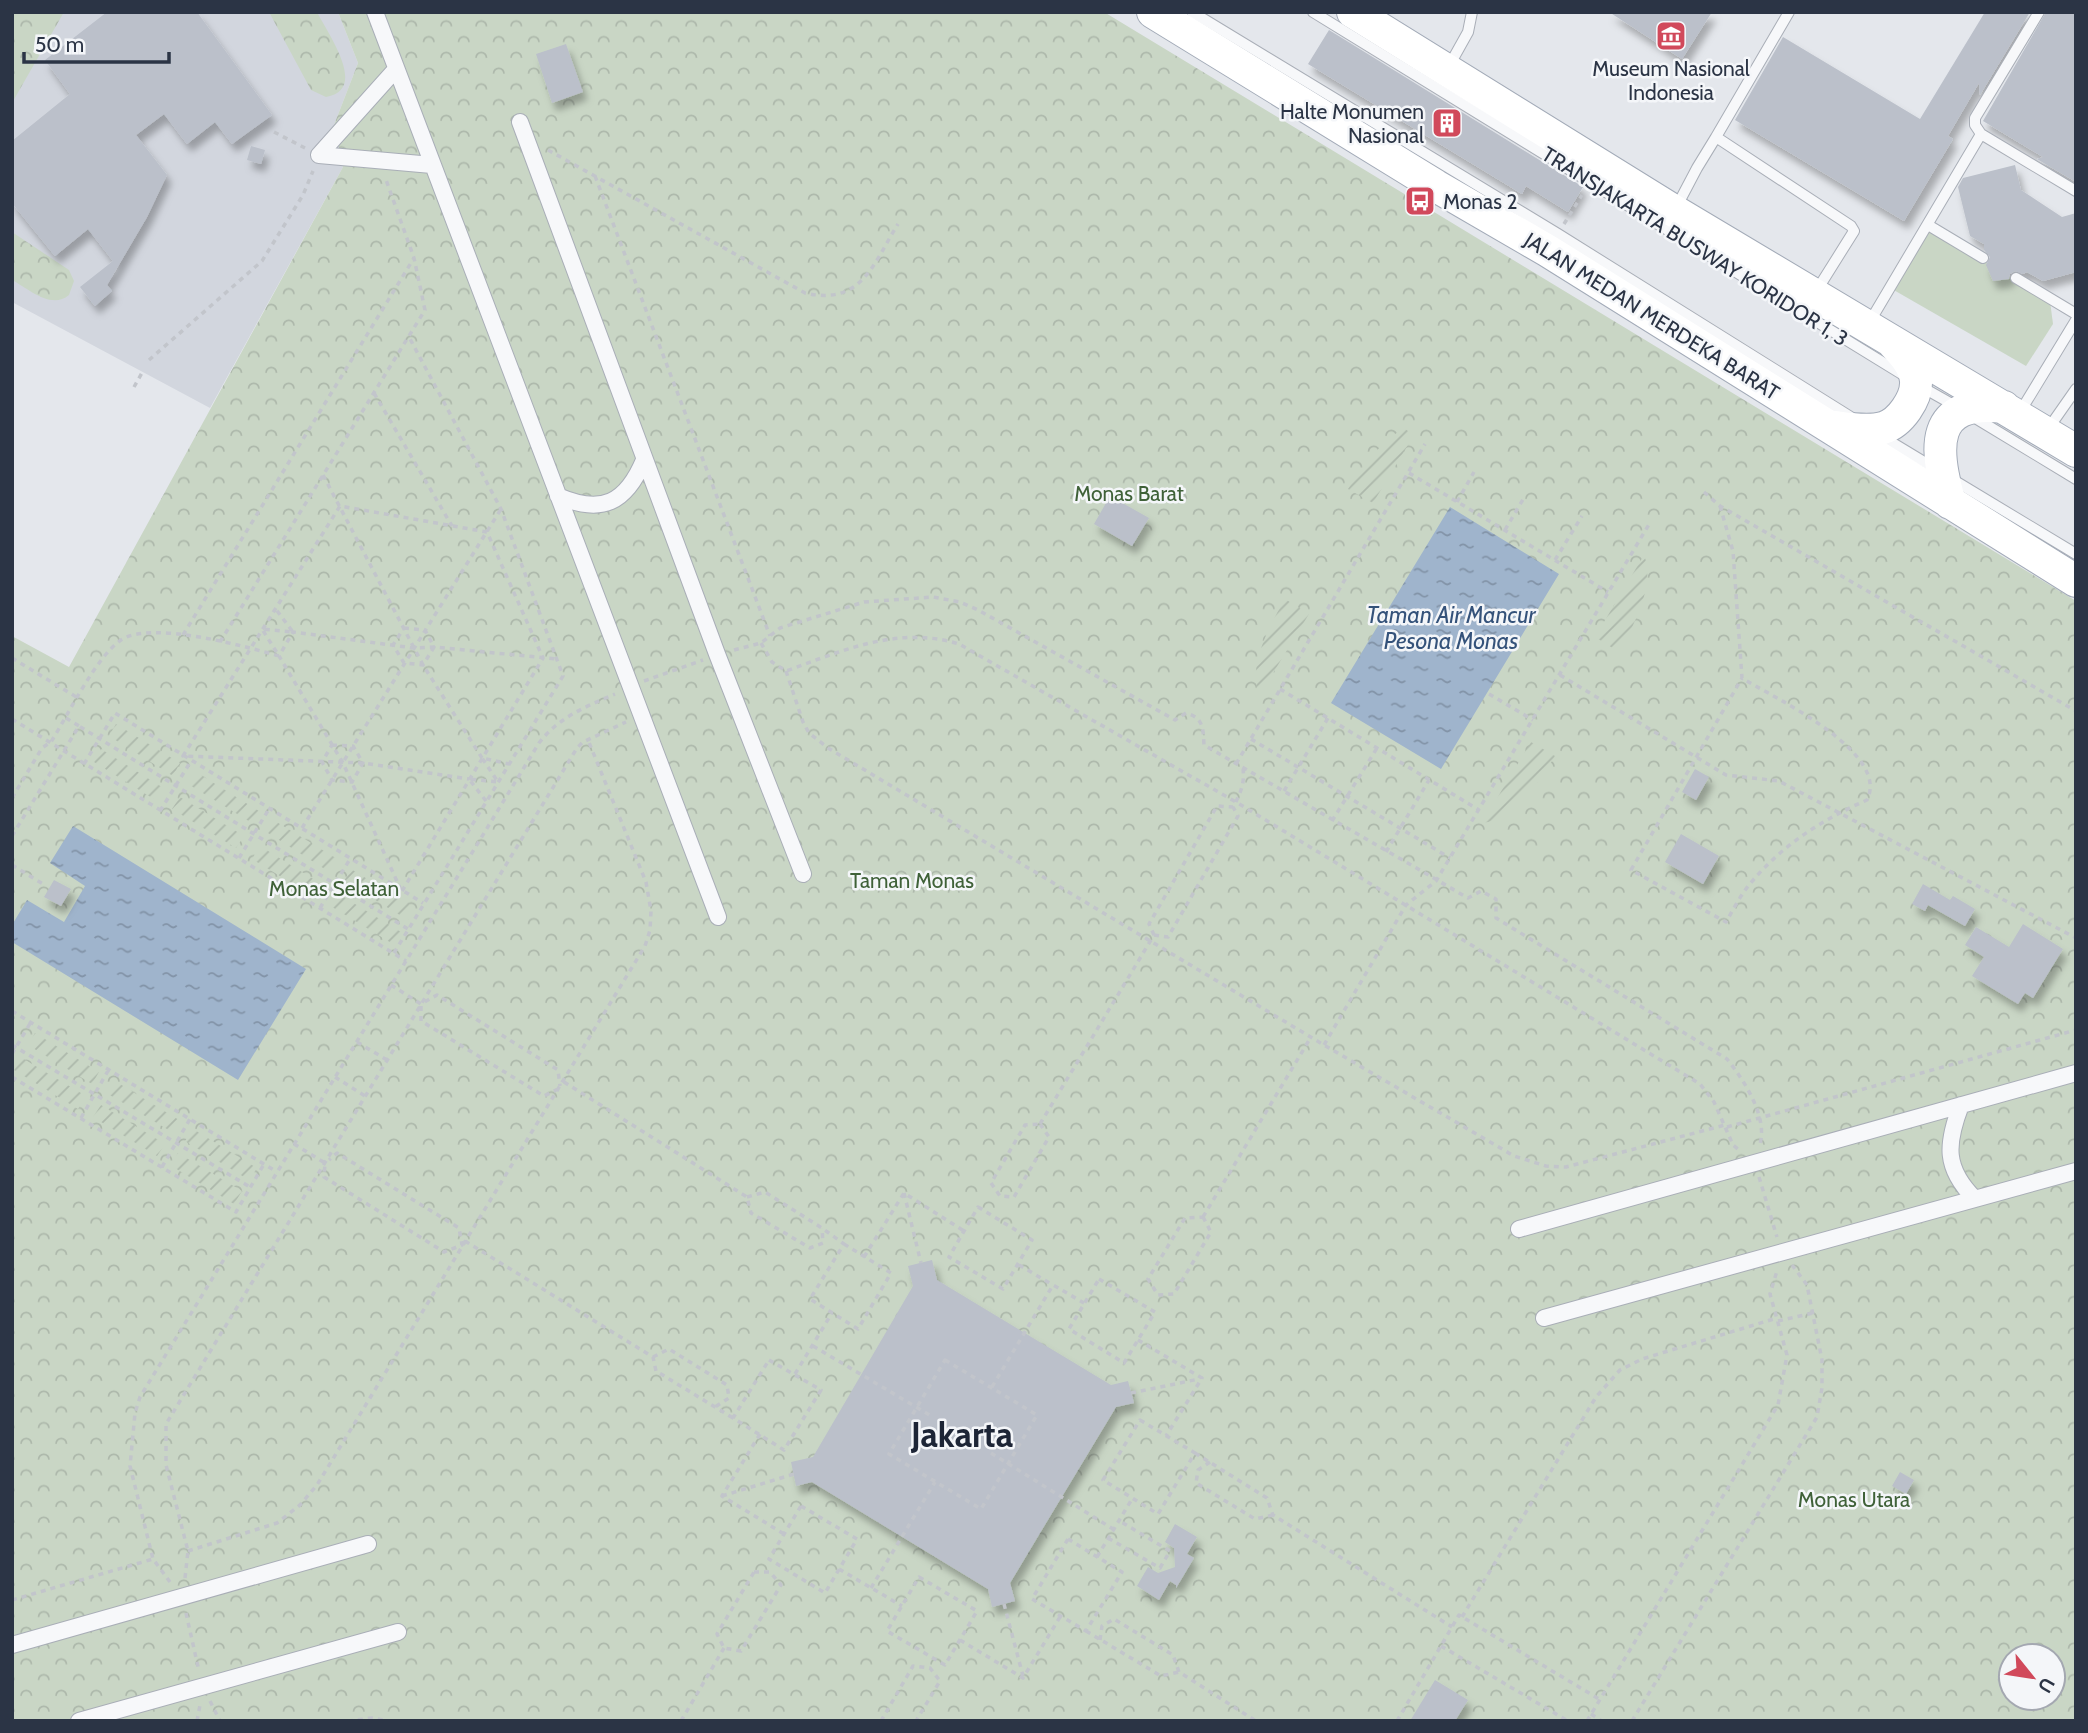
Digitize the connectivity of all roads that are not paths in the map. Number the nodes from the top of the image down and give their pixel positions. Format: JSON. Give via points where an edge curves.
{"nodes":[{"id":1,"x":375,"y":12,"type":"edge"},
{"id":2,"x":1153,"y":12,"type":"edge"},
{"id":3,"x":1192,"y":12,"type":"edge"},
{"id":4,"x":1313,"y":12,"type":"edge"},
{"id":5,"x":1353,"y":12,"type":"edge"},
{"id":6,"x":1472,"y":12,"type":"edge"},
{"id":7,"x":1788,"y":12,"type":"edge"},
{"id":8,"x":2039,"y":12,"type":"edge"},
{"id":9,"x":1447,"y":68,"type":"junction"},
{"id":10,"x":396,"y":69,"type":"junction"},
{"id":11,"x":522,"y":129,"type":"road end"},
{"id":12,"x":1981,"y":134,"type":"junction"},
{"id":13,"x":1716,"y":137,"type":"junction"},
{"id":14,"x":432,"y":165,"type":"junction"},
{"id":15,"x":2076,"y":191,"type":"edge"},
{"id":16,"x":1674,"y":211,"type":"junction"},
{"id":17,"x":1927,"y":225,"type":"junction"},
{"id":18,"x":1983,"y":258,"type":"dead end"},
{"id":19,"x":2016,"y":278,"type":"dead end"},
{"id":20,"x":1815,"y":294,"type":"junction"},
{"id":21,"x":2076,"y":314,"type":"edge"},
{"id":22,"x":2076,"y":320,"type":"edge"},
{"id":23,"x":1878,"y":332,"type":"junction"},
{"id":24,"x":1916,"y":383,"type":"junction"},
{"id":25,"x":2076,"y":389,"type":"edge"},
{"id":26,"x":1962,"y":410,"type":"junction"},
{"id":27,"x":2011,"y":411,"type":"junction"},
{"id":28,"x":1831,"y":427,"type":"junction"},
{"id":29,"x":1871,"y":430,"type":"junction"},
{"id":30,"x":2046,"y":433,"type":"junction"},
{"id":31,"x":2076,"y":451,"type":"edge"},
{"id":32,"x":644,"y":460,"type":"junction"},
{"id":33,"x":1941,"y":472,"type":"junction"},
{"id":34,"x":2076,"y":479,"type":"edge"},
{"id":35,"x":558,"y":496,"type":"junction"},
{"id":36,"x":1950,"y":503,"type":"junction"},
{"id":37,"x":2076,"y":554,"type":"edge"},
{"id":38,"x":2076,"y":581,"type":"edge"},
{"id":39,"x":803,"y":874,"type":"dead end"},
{"id":40,"x":718,"y":917,"type":"dead end"},
{"id":41,"x":2076,"y":1073,"type":"edge"},
{"id":42,"x":1961,"y":1105,"type":"junction"},
{"id":43,"x":2076,"y":1171,"type":"edge"},
{"id":44,"x":1975,"y":1199,"type":"junction"},
{"id":45,"x":1519,"y":1229,"type":"dead end"},
{"id":46,"x":1544,"y":1318,"type":"dead end"},
{"id":47,"x":368,"y":1544,"type":"dead end"},
{"id":48,"x":398,"y":1632,"type":"dead end"},
{"id":49,"x":12,"y":1646,"type":"edge"},
{"id":50,"x":79,"y":1721,"type":"edge"}],
"edges":[{"from":1,"to":10,"type":"street"},
{"from":2,"to":28,"type":"main road","name":"JALAN MEDAN MERDEKA BARAT"},
{"from":3,"to":29,"type":"lane"},
{"from":4,"to":24,"type":"lane","name":"TRANSJAKARTA BUSWAY KORIDOR 1, 3"},
{"from":5,"to":9,"type":"main road"},
{"from":6,"to":9,"type":"lane","via":[[1468,32]]},
{"from":7,"to":13,"type":"lane"},
{"from":8,"to":12,"type":"lane","via":[[1975,118]]},
{"from":9,"to":16,"type":"main road"},
{"from":10,"to":14,"type":"street"},
{"from":10,"to":14,"type":"street","via":[[319,155]]},
{"from":11,"to":32,"type":"street"},
{"from":12,"to":15,"type":"lane"},
{"from":12,"to":17,"type":"lane"},
{"from":13,"to":16,"type":"lane"},
{"from":13,"to":20,"type":"lane","via":[[1851,226],[1854,231]]},
{"from":14,"to":35,"type":"street"},
{"from":16,"to":20,"type":"main road"},
{"from":17,"to":18,"type":"lane"},
{"from":17,"to":23,"type":"lane"},
{"from":19,"to":21,"type":"lane"},
{"from":20,"to":23,"type":"main road"},
{"from":22,"to":27,"type":"lane"},
{"from":23,"to":24,"type":"main road","via":[[1906,357]]},
{"from":23,"to":27,"type":"main road"},
{"from":24,"to":26,"type":"lane","name":"TRANSJAKARTA BUSWAY KORIDOR 1, 3"},
{"from":24,"to":29,"type":"main road","via":[[1898,421]]},
{"from":25,"to":30,"type":"lane"},
{"from":26,"to":27,"type":"main road","via":[[1982,405]]},
{"from":26,"to":33,"type":"main road","via":[[1942,436]]},
{"from":26,"to":34,"type":"lane","name":"TRANSJAKARTA BUSWAY KORIDOR 1, 3"},
{"from":27,"to":30,"type":"main road"},
{"from":28,"to":29,"type":"main road"},
{"from":28,"to":36,"type":"main road","name":"JALAN MEDAN MERDEKA BARAT"},
{"from":29,"to":33,"type":"lane"},
{"from":30,"to":31,"type":"main road"},
{"from":32,"to":35,"type":"street","via":[[630,488],[615,499],[581,505]]},
{"from":32,"to":39,"type":"street"},
{"from":33,"to":36,"type":"main road"},
{"from":33,"to":37,"type":"lane"},
{"from":35,"to":40,"type":"street"},
{"from":36,"to":38,"type":"main road","name":"JALAN MEDAN MERDEKA BARAT"},
{"from":41,"to":42,"type":"street"},
{"from":42,"to":44,"type":"street","via":[[1951,1141],[1952,1165],[1959,1182]]},
{"from":42,"to":45,"type":"street"},
{"from":43,"to":44,"type":"street"},
{"from":44,"to":46,"type":"street"},
{"from":47,"to":49,"type":"street"},
{"from":48,"to":50,"type":"street"}]}
